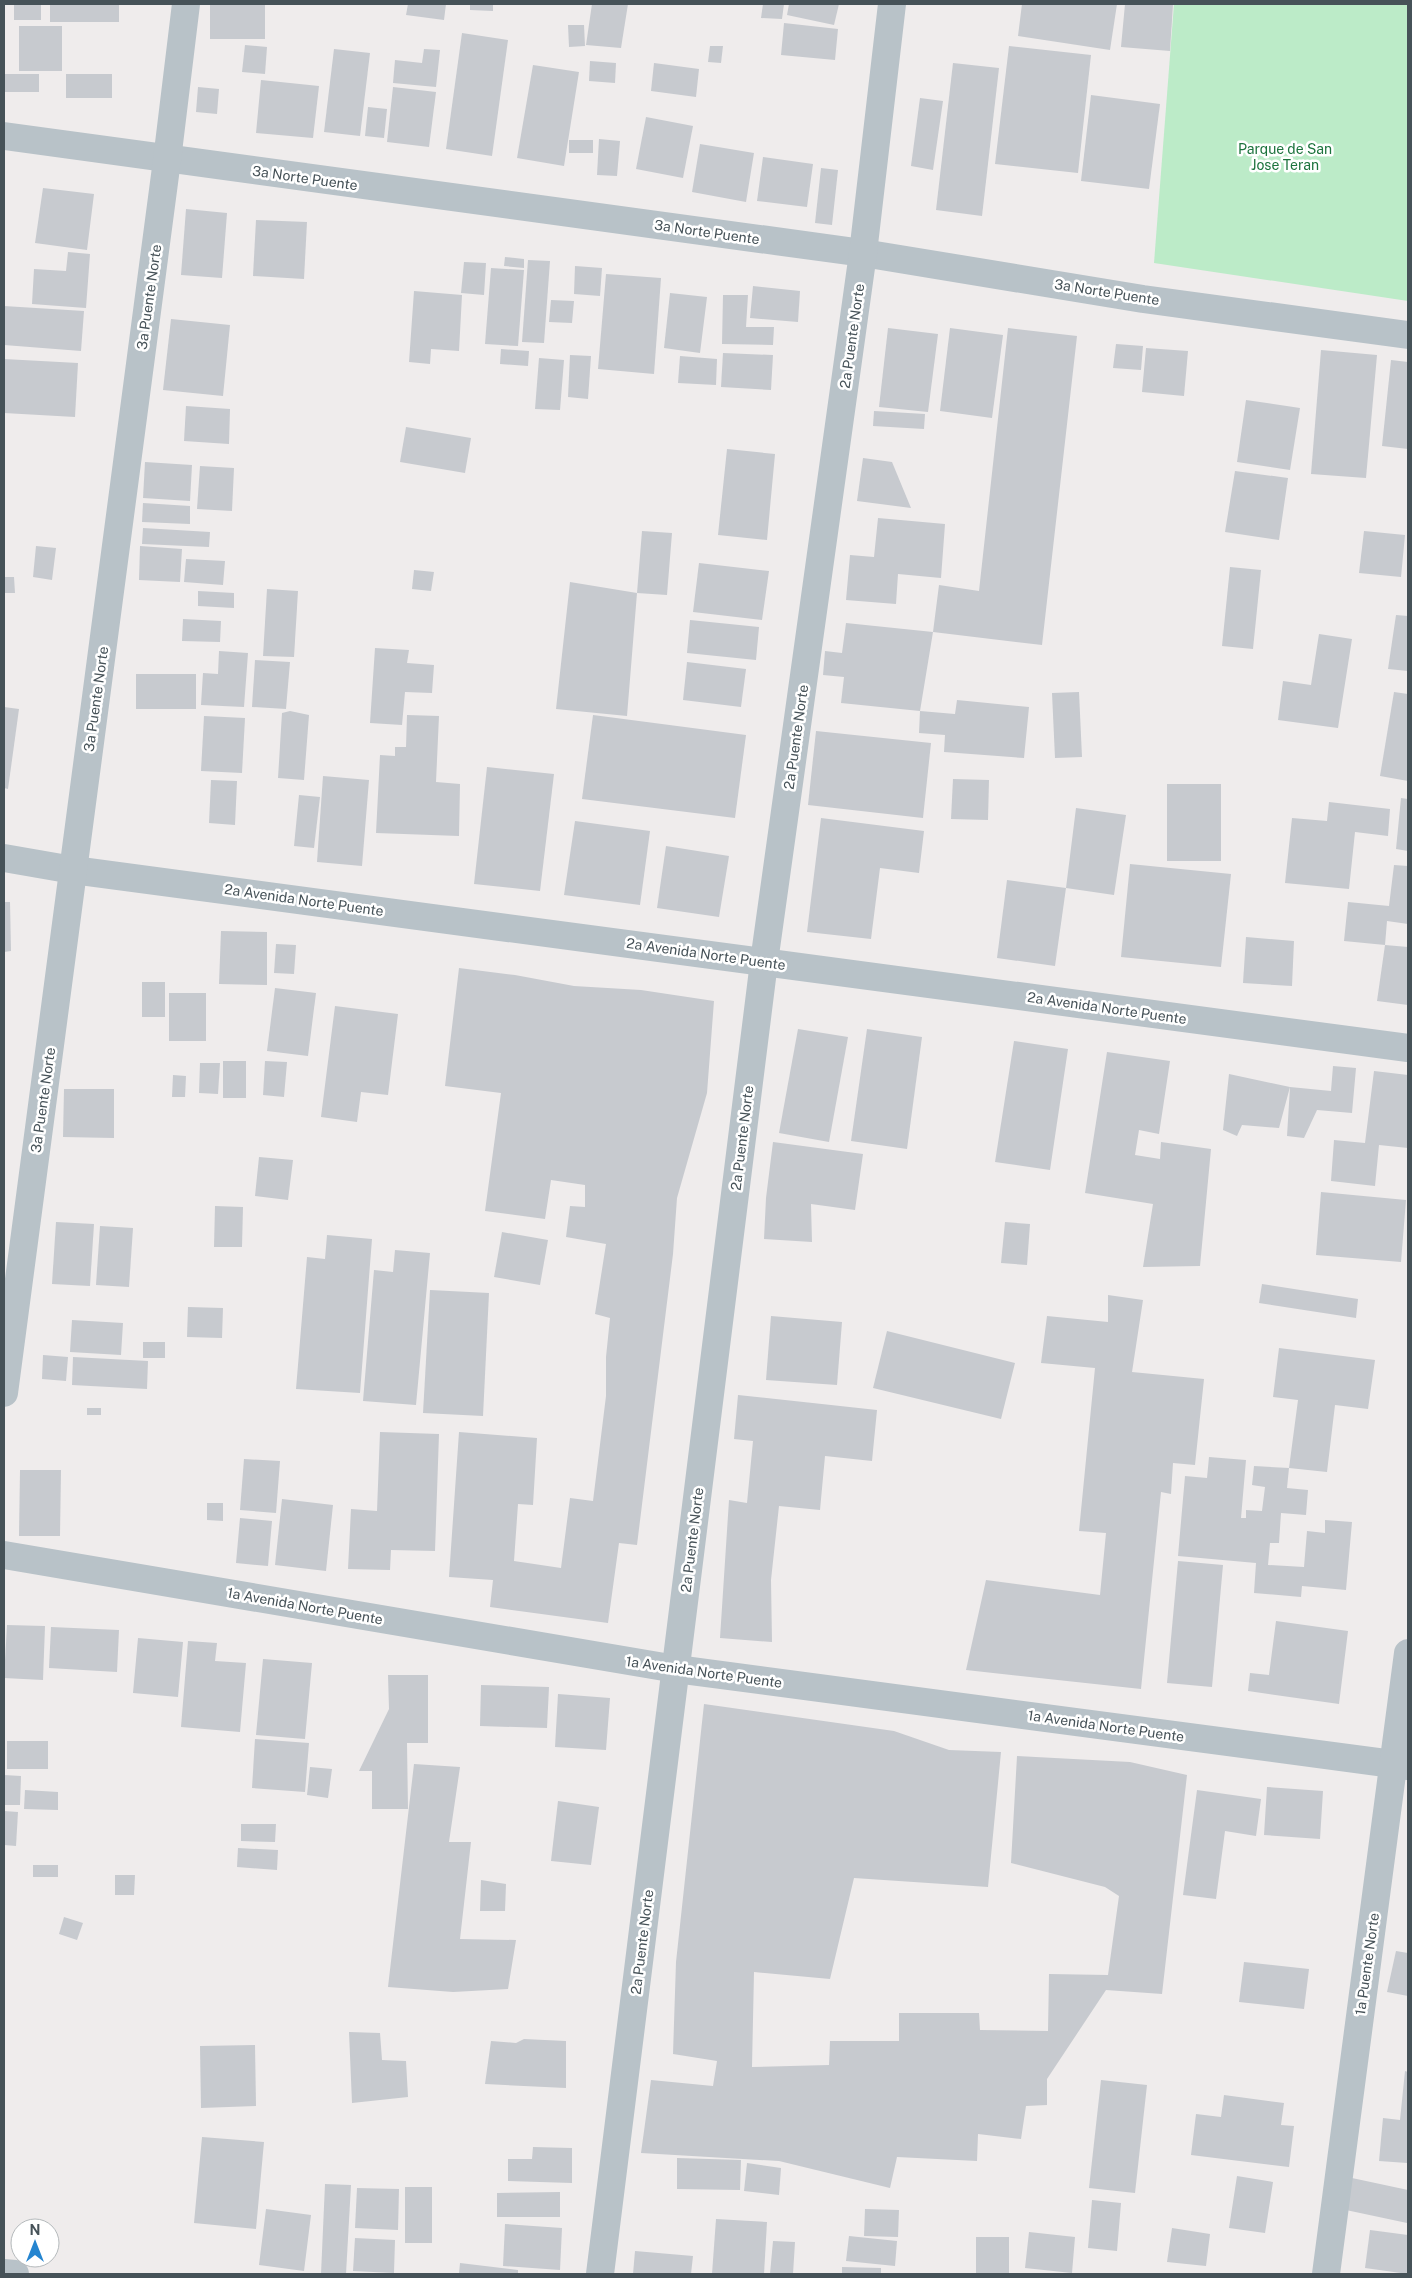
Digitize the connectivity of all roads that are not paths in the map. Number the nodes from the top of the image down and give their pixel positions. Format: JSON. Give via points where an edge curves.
{"nodes":[{"id":1,"x":186,"y":4,"type":"edge"},
{"id":2,"x":892,"y":4,"type":"edge"},
{"id":3,"x":4,"y":136,"type":"edge"},
{"id":4,"x":167,"y":160,"type":"junction"},
{"id":5,"x":863,"y":253,"type":"junction"},
{"id":6,"x":1408,"y":335,"type":"edge"},
{"id":7,"x":4,"y":858,"type":"edge"},
{"id":8,"x":73,"y":870,"type":"junction"},
{"id":9,"x":764,"y":962,"type":"junction"},
{"id":10,"x":1408,"y":1048,"type":"edge"},
{"id":11,"x":4,"y":1393,"type":"edge"},
{"id":12,"x":4,"y":1554,"type":"edge"},
{"id":13,"x":1408,"y":1653,"type":"edge"},
{"id":14,"x":676,"y":1669,"type":"junction"},
{"id":15,"x":1401,"y":1766,"type":"edge"},
{"id":16,"x":4,"y":2273,"type":"edge"},
{"id":17,"x":15,"y":2274,"type":"edge"},
{"id":18,"x":600,"y":2274,"type":"edge"},
{"id":19,"x":1326,"y":2274,"type":"edge"}],
"edges":[{"from":1,"to":4,"type":"street","name":"3a Puente Norte"},
{"from":2,"to":5,"type":"street","name":"2a Puente Norte"},
{"from":3,"to":4,"type":"street","name":"3a Norte Puente"},
{"from":4,"to":5,"type":"street","name":"3a Norte Puente"},
{"from":4,"to":8,"type":"street","name":"3a Puente Norte"},
{"from":5,"to":6,"type":"street","name":"3a Norte Puente","via":[[1143,299]]},
{"from":5,"to":9,"type":"street","name":"2a Puente Norte"},
{"from":7,"to":8,"type":"street","name":"2a Avenida Norte Puente"},
{"from":8,"to":9,"type":"street","name":"2a Avenida Norte Puente"},
{"from":8,"to":11,"type":"street","name":"3a Puente Norte"},
{"from":9,"to":10,"type":"street","name":"2a Avenida Norte Puente"},
{"from":9,"to":14,"type":"street","name":"2a Puente Norte"},
{"from":12,"to":14,"type":"street","name":"1a Avenida Norte Puente"},
{"from":13,"to":15,"type":"street","name":"1a Puente Norte"},
{"from":14,"to":15,"type":"street","name":"1a Avenida Norte Puente"},
{"from":14,"to":18,"type":"street","name":"2a Puente Norte"},
{"from":15,"to":19,"type":"street","name":"1a Puente Norte"},
{"from":16,"to":17,"type":"street"}]}
